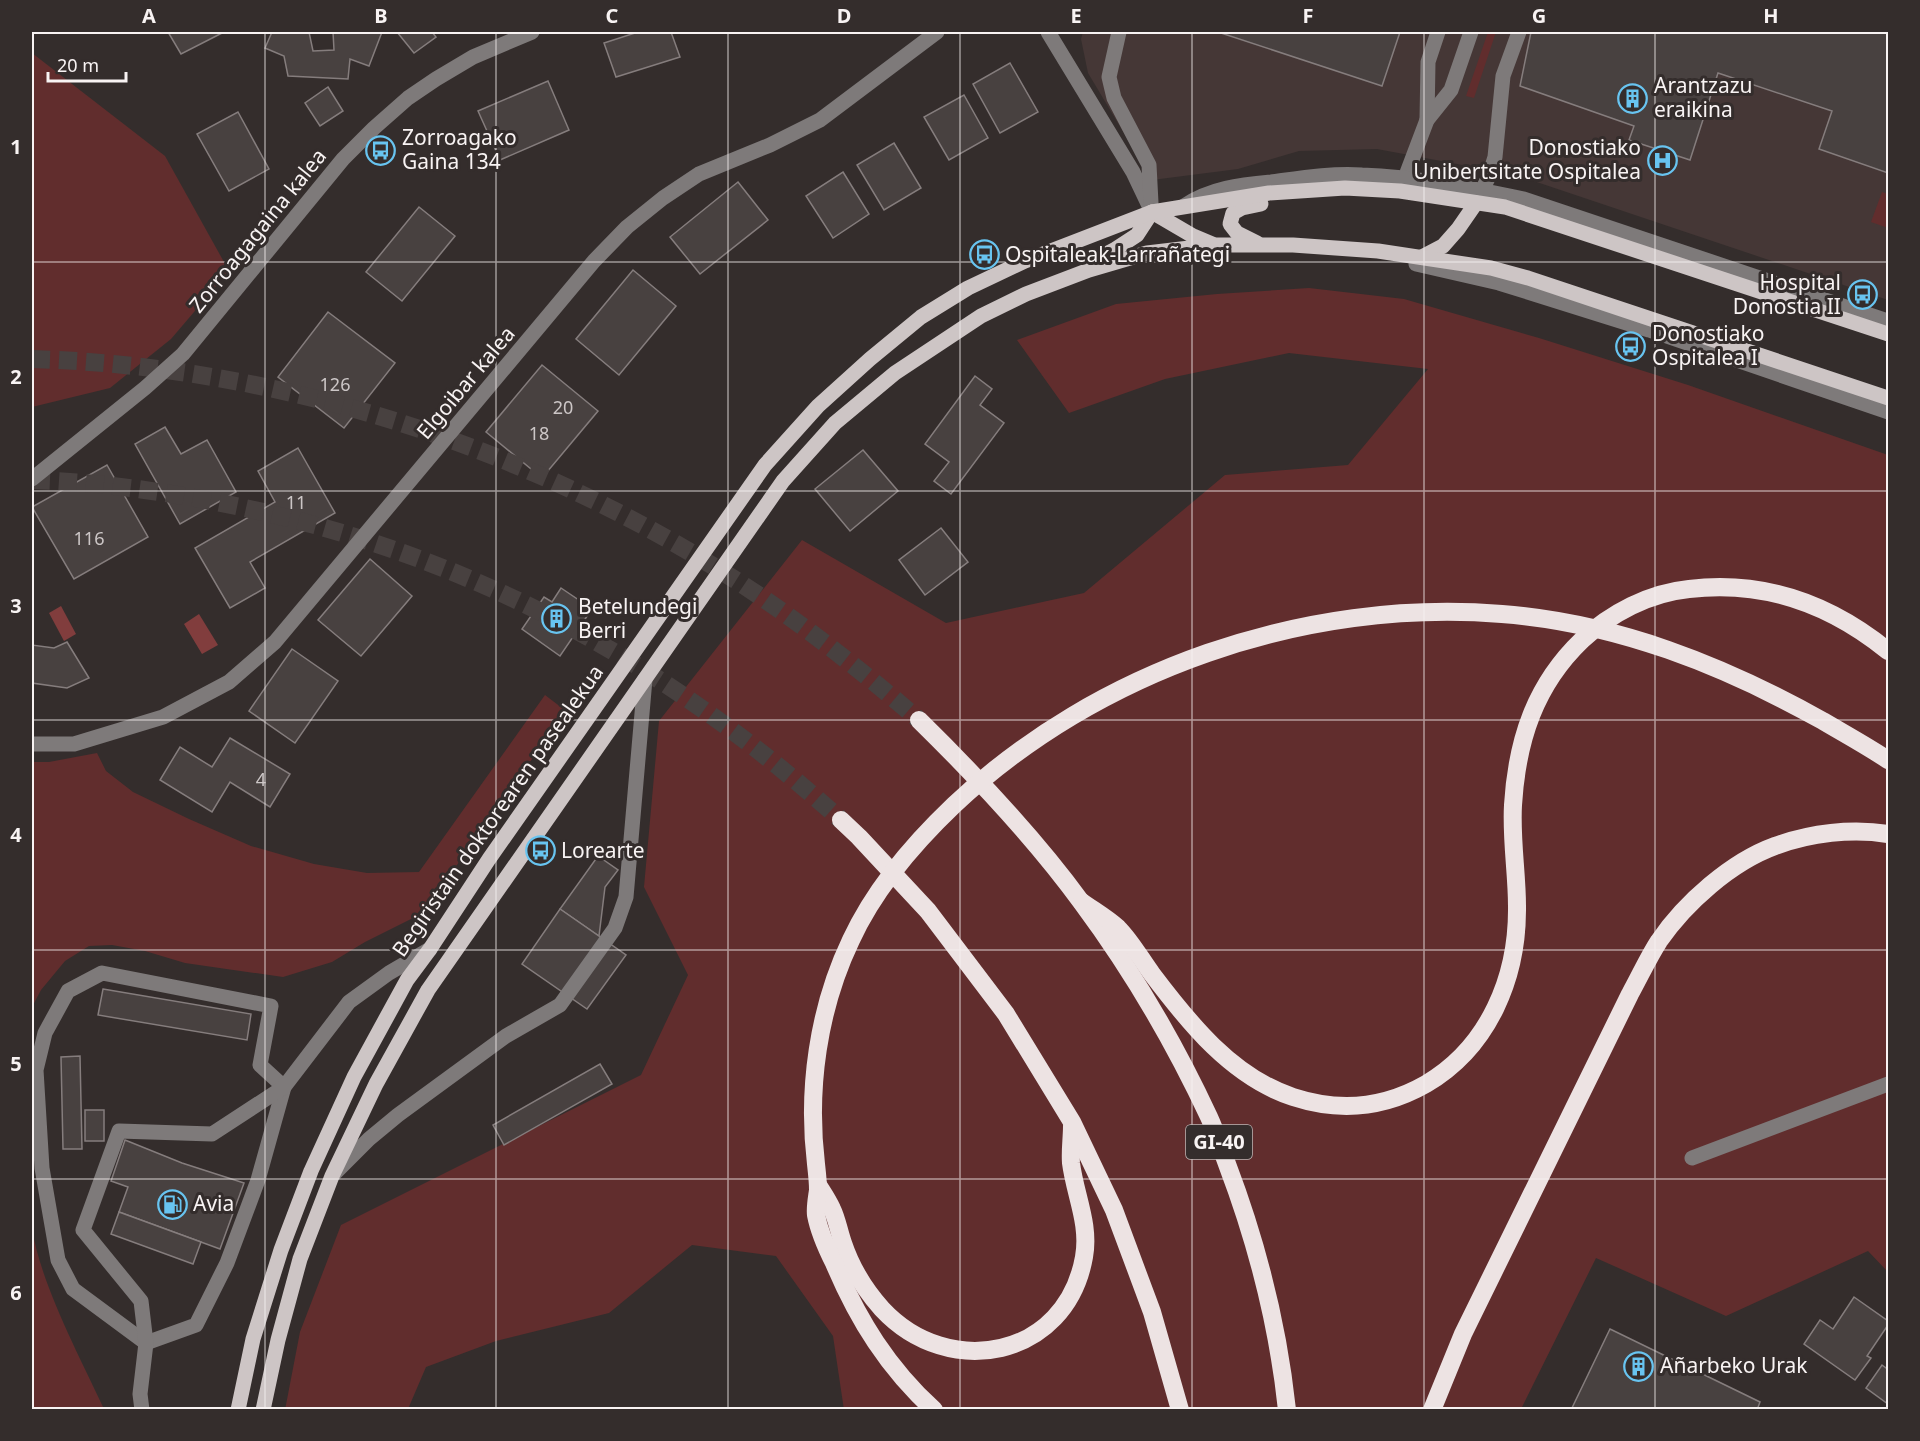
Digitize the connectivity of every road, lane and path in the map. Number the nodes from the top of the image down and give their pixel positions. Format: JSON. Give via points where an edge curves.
{"nodes":[{"id":1,"x":532,"y":32,"type":"edge"},
{"id":2,"x":937,"y":32,"type":"edge"},
{"id":3,"x":1119,"y":32,"type":"edge"},
{"id":4,"x":1438,"y":32,"type":"edge"},
{"id":5,"x":1471,"y":32,"type":"edge"},
{"id":6,"x":1519,"y":32,"type":"edge"},
{"id":7,"x":1052,"y":34,"type":"edge"},
{"id":8,"x":1427,"y":120,"type":"junction"},
{"id":9,"x":1318,"y":176,"type":"junction"},
{"id":10,"x":1403,"y":185,"type":"junction"},
{"id":11,"x":1297,"y":190,"type":"junction"},
{"id":12,"x":1479,"y":196,"type":"junction"},
{"id":13,"x":1184,"y":206,"type":"junction"},
{"id":14,"x":1152,"y":212,"type":"junction"},
{"id":15,"x":1262,"y":244,"type":"junction"},
{"id":16,"x":1215,"y":245,"type":"junction"},
{"id":17,"x":1327,"y":247,"type":"junction"},
{"id":18,"x":1422,"y":257,"type":"junction"},
{"id":19,"x":1026,"y":294,"type":"junction"},
{"id":20,"x":1888,"y":321,"type":"edge"},
{"id":21,"x":1888,"y":334,"type":"edge"},
{"id":22,"x":1888,"y":398,"type":"edge"},
{"id":23,"x":1888,"y":412,"type":"edge"},
{"id":24,"x":32,"y":479,"type":"edge"},
{"id":25,"x":1888,"y":651,"type":"edge"},
{"id":26,"x":645,"y":680,"type":"junction"},
{"id":27,"x":1806,"y":712,"type":"junction"},
{"id":28,"x":919,"y":720,"type":"tunnel mouth"},
{"id":29,"x":32,"y":744,"type":"edge"},
{"id":30,"x":1888,"y":760,"type":"edge"},
{"id":31,"x":1888,"y":771,"type":"edge"},
{"id":32,"x":841,"y":820,"type":"tunnel mouth"},
{"id":33,"x":1888,"y":834,"type":"edge"},
{"id":34,"x":1082,"y":902,"type":"junction"},
{"id":35,"x":430,"y":949,"type":"junction"},
{"id":36,"x":1888,"y":1084,"type":"edge"},
{"id":37,"x":284,"y":1087,"type":"junction"},
{"id":38,"x":1072,"y":1122,"type":"junction"},
{"id":39,"x":1692,"y":1158,"type":"dead end"},
{"id":40,"x":332,"y":1176,"type":"junction"},
{"id":41,"x":818,"y":1184,"type":"junction"},
{"id":42,"x":146,"y":1342,"type":"junction"},
{"id":43,"x":142,"y":1410,"type":"edge"},
{"id":44,"x":238,"y":1410,"type":"edge"},
{"id":45,"x":263,"y":1410,"type":"edge"},
{"id":46,"x":934,"y":1410,"type":"edge"},
{"id":47,"x":1180,"y":1410,"type":"edge"},
{"id":48,"x":1287,"y":1410,"type":"edge"},
{"id":49,"x":1432,"y":1410,"type":"edge"}],
"edges":[{"from":1,"to":24,"type":"street","name":"Zorroagagaina kalea","via":[[473,57],[436,79],[374,128],[343,159],[183,354]]},
{"from":2,"to":29,"type":"street","name":"Elgoibar kalea","via":[[820,120],[699,174],[627,227],[594,261],[275,642],[229,682],[163,717],[74,744]]},
{"from":3,"to":14,"type":"street","via":[[1109,77],[1114,98],[1149,165]]},
{"from":4,"to":8,"type":"street","via":[[1428,62]]},
{"from":5,"to":8,"type":"street","via":[[1451,90]]},
{"from":6,"to":12,"type":"street","via":[[1503,76],[1495,157]]},
{"from":7,"to":14,"type":"street","via":[[1133,172]]},
{"from":8,"to":10,"type":"street"},
{"from":9,"to":10,"type":"street","via":[[1361,174]]},
{"from":9,"to":11,"type":"street"},
{"from":9,"to":13,"type":"street","via":[[1237,186],[1200,196]]},
{"from":10,"to":11,"type":"main road","name":"Begiristain doktorearen pasealekua"},
{"from":10,"to":12,"type":"main road","name":"Begiristain doktorearen pasealekua"},
{"from":11,"to":13,"type":"main road","name":"Begiristain doktorearen pasealekua"},
{"from":11,"to":15,"type":"main road","name":"Begiristain doktorearen pasealekua","via":[[1277,201],[1233,213],[1230,224],[1237,233]]},
{"from":12,"to":18,"type":"main road","via":[[1443,246]]},
{"from":12,"to":20,"type":"street","via":[[1524,199]]},
{"from":12,"to":21,"type":"main road","name":"Begiristain doktorearen pasealekua"},
{"from":13,"to":14,"type":"main road","name":"Begiristain doktorearen pasealekua"},
{"from":14,"to":16,"type":"main road","name":"Begiristain doktorearen pasealekua"},
{"from":14,"to":19,"type":"main road","name":"Begiristain doktorearen pasealekua","via":[[1137,235],[1114,250]]},
{"from":14,"to":35,"type":"main road","name":"Begiristain doktorearen pasealekua","via":[[1025,261],[968,288],[921,317],[818,406],[765,465]]},
{"from":15,"to":16,"type":"main road","name":"Begiristain doktorearen pasealekua"},
{"from":15,"to":17,"type":"main road","name":"Begiristain doktorearen pasealekua"},
{"from":16,"to":19,"type":"main road","name":"Begiristain doktorearen pasealekua","via":[[1148,253]]},
{"from":17,"to":18,"type":"main road","name":"Begiristain doktorearen pasealekua"},
{"from":17,"to":23,"type":"street","via":[[1499,283]]},
{"from":18,"to":22,"type":"main road","name":"Begiristain doktorearen pasealekua","via":[[1528,278]]},
{"from":19,"to":26,"type":"main road","name":"Begiristain doktorearen pasealekua","via":[[981,316],[909,363],[835,423],[783,481]]},
{"from":25,"to":34,"type":"highway","via":[[1835,615],[1795,597],[1752,588],[1675,590],[1640,602],[1590,633],[1566,656],[1544,686],[1521,745],[1513,807],[1518,909],[1515,947],[1500,1000],[1485,1028],[1456,1062],[1397,1099],[1346,1107],[1316,1104],[1257,1080],[1216,1049],[1174,1003],[1118,928]]},
{"from":26,"to":40,"type":"main road","name":"Begiristain doktorearen pasealekua","via":[[428,990],[376,1084]]},
{"from":26,"to":40,"type":"street","via":[[627,897],[615,928],[560,1005],[506,1036],[399,1115]]},
{"from":27,"to":30,"type":"highway"},
{"from":27,"to":31,"type":"highway"},
{"from":27,"to":41,"type":"highway","via":[[1727,672],[1652,643],[1581,626],[1497,614],[1362,617],[1286,631],[1217,650],[1153,674],[1064,720],[1010,756],[924,834],[895,868],[852,936],[830,996],[813,1095],[812,1134]]},
{"from":28,"to":34,"type":"highway","number":"GI-40","via":[[1006,810]]},
{"from":32,"to":38,"type":"highway","via":[[935,921],[1006,1014]]},
{"from":33,"to":49,"type":"highway","via":[[1821,834],[1775,846],[1735,867],[1694,900],[1660,940],[1463,1334]]},
{"from":34,"to":48,"type":"highway","number":"GI-40","via":[[1159,1021],[1210,1118],[1266,1282]]},
{"from":35,"to":37,"type":"street","via":[[349,1002]]},
{"from":35,"to":44,"type":"main road","name":"Begiristain doktorearen pasealekua","via":[[407,980],[354,1077],[311,1171],[253,1339]]},
{"from":36,"to":39,"type":"street"},
{"from":37,"to":42,"type":"street","via":[[258,1180],[227,1263],[196,1325]]},
{"from":37,"to":42,"type":"street","via":[[212,1134],[119,1131],[83,1230],[141,1301]]},
{"from":37,"to":42,"type":"street","via":[[260,1065],[272,1006],[102,973],[68,991],[45,1033],[36,1070],[42,1168],[58,1260],[74,1289]]},
{"from":38,"to":41,"type":"highway","via":[[1071,1163],[1085,1230],[1080,1275],[1072,1295],[1052,1320],[1005,1348],[984,1352],[936,1346],[898,1324],[862,1284]]},
{"from":38,"to":47,"type":"highway","via":[[1114,1210],[1152,1312]]},
{"from":40,"to":45,"type":"main road","name":"Begiristain doktorearen pasealekua","via":[[300,1259]]},
{"from":41,"to":46,"type":"highway","via":[[816,1214],[846,1291],[897,1373]]},
{"from":42,"to":43,"type":"street"}]}
